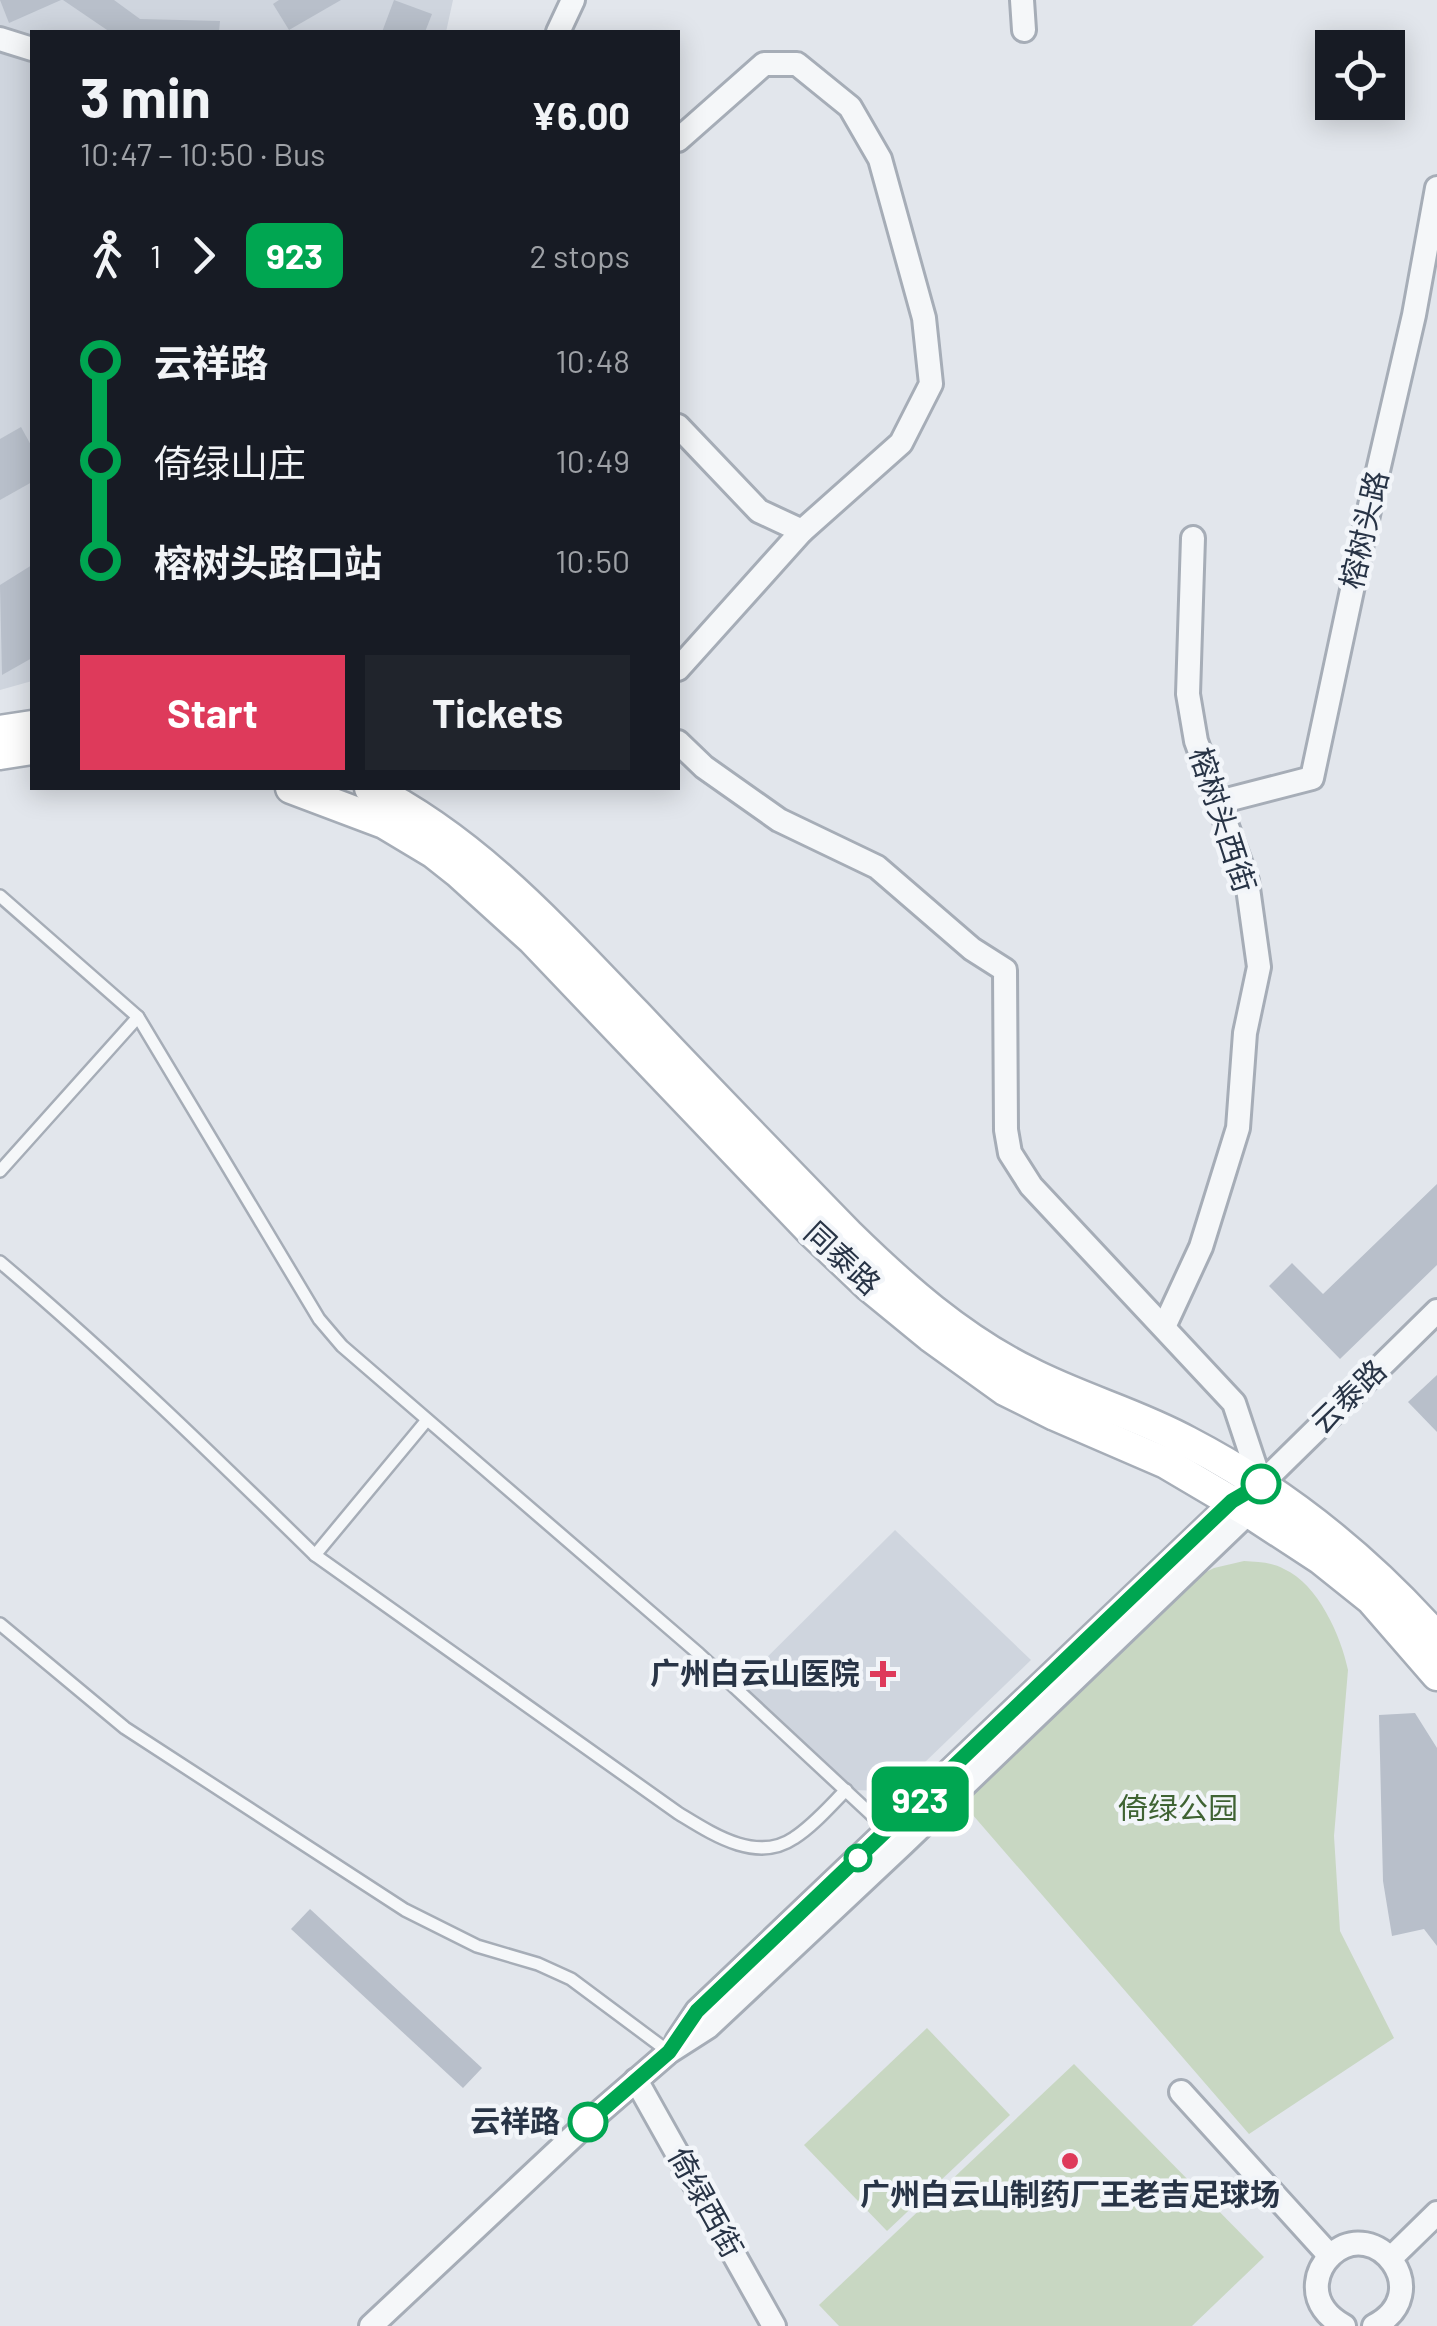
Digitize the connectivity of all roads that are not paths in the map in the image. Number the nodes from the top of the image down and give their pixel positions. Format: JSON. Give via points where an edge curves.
{"nodes":[{"id":1,"x":573,"y":0,"type":"edge"},
{"id":2,"x":1022,"y":0,"type":"edge"},
{"id":3,"x":559,"y":30,"type":"edge"},
{"id":4,"x":1024,"y":30,"type":"dead end"},
{"id":5,"x":0,"y":39,"type":"edge"},
{"id":6,"x":30,"y":48,"type":"edge"},
{"id":7,"x":680,"y":138,"type":"edge"},
{"id":8,"x":1437,"y":188,"type":"edge"},
{"id":9,"x":1426,"y":312,"type":"edge"},
{"id":10,"x":680,"y":428,"type":"edge"},
{"id":11,"x":802,"y":530,"type":"junction"},
{"id":12,"x":1193,"y":538,"type":"dead end"},
{"id":13,"x":680,"y":666,"type":"edge"},
{"id":14,"x":30,"y":726,"type":"edge"},
{"id":15,"x":0,"y":731,"type":"edge"},
{"id":16,"x":680,"y":744,"type":"edge"},
{"id":17,"x":30,"y":750,"type":"edge"},
{"id":18,"x":0,"y":754,"type":"edge"},
{"id":19,"x":297,"y":790,"type":"edge"},
{"id":20,"x":374,"y":790,"type":"edge"},
{"id":21,"x":1219,"y":802,"type":"junction"},
{"id":22,"x":0,"y":896,"type":"edge"},
{"id":23,"x":138,"y":1017,"type":"junction"},
{"id":24,"x":0,"y":1170,"type":"edge"},
{"id":25,"x":0,"y":1262,"type":"edge"},
{"id":26,"x":1437,"y":1311,"type":"edge"},
{"id":27,"x":1164,"y":1327,"type":"junction"},
{"id":28,"x":426,"y":1420,"type":"junction"},
{"id":29,"x":1248,"y":1499,"type":"junction"},
{"id":30,"x":315,"y":1554,"type":"junction"},
{"id":31,"x":0,"y":1624,"type":"edge"},
{"id":32,"x":1437,"y":1638,"type":"edge"},
{"id":33,"x":1437,"y":1675,"type":"edge"},
{"id":34,"x":846,"y":1790,"type":"junction"},
{"id":35,"x":896,"y":1837,"type":"junction"},
{"id":36,"x":669,"y":2052,"type":"junction"},
{"id":37,"x":636,"y":2080,"type":"junction"},
{"id":38,"x":1181,"y":2092,"type":"dead end"},
{"id":39,"x":1437,"y":2212,"type":"edge"},
{"id":40,"x":1330,"y":2256,"type":"junction"},
{"id":41,"x":1391,"y":2258,"type":"junction"},
{"id":42,"x":371,"y":2326,"type":"edge"},
{"id":43,"x":774,"y":2326,"type":"edge"},
{"id":44,"x":1344,"y":2326,"type":"edge"},
{"id":45,"x":1374,"y":2326,"type":"edge"}],
"edges":[{"from":1,"to":3,"type":"street"},
{"from":2,"to":4,"type":"street"},
{"from":5,"to":6,"type":"street"},
{"from":7,"to":11,"type":"street","via":[[764,64],[797,64],[850,107],[880,160],[924,318],[931,384],[902,443]]},
{"from":8,"to":9,"type":"street","name":"榕树头路"},
{"from":9,"to":21,"type":"street","name":"榕树头路","via":[[1371,500],[1312,778]]},
{"from":10,"to":11,"type":"street","via":[[758,511]]},
{"from":11,"to":13,"type":"street"},
{"from":12,"to":21,"type":"street","name":"榕树头西街","via":[[1188,694],[1196,741]]},
{"from":14,"to":15,"type":"main road"},
{"from":16,"to":27,"type":"street","via":[[780,820],[877,867],[1004,970],[1010,1153],[1031,1186]]},
{"from":17,"to":18,"type":"main road"},
{"from":19,"to":29,"type":"main road","name":"同泰路","via":[[384,823],[458,872],[532,940],[810,1230],[930,1336],[1030,1404]]},
{"from":20,"to":29,"type":"main road","name":"同泰路","via":[[489,868],[848,1234],[946,1321],[1026,1371],[1180,1438]]},
{"from":21,"to":27,"type":"street","name":"榕树头西街","via":[[1247,881],[1259,967],[1245,1034],[1238,1128],[1201,1247]]},
{"from":22,"to":23,"type":"lane"},
{"from":23,"to":24,"type":"lane"},
{"from":23,"to":28,"type":"lane","via":[[320,1319]]},
{"from":25,"to":30,"type":"lane"},
{"from":26,"to":29,"type":"street","name":"云泰路"},
{"from":27,"to":29,"type":"street","via":[[1234,1403]]},
{"from":28,"to":30,"type":"lane"},
{"from":28,"to":34,"type":"lane"},
{"from":29,"to":32,"type":"main road","name":"同泰路","via":[[1348,1551]]},
{"from":29,"to":33,"type":"main road","name":"同泰路","via":[[1358,1588]]},
{"from":29,"to":35,"type":"street"},
{"from":30,"to":34,"type":"lane","via":[[723,1840],[782,1846]]},
{"from":31,"to":36,"type":"lane","via":[[125,1728],[404,1910],[570,1980]]},
{"from":34,"to":35,"type":"lane"},
{"from":35,"to":36,"type":"street","via":[[708,2027]]},
{"from":36,"to":37,"type":"street"},
{"from":37,"to":42,"type":"street"},
{"from":37,"to":43,"type":"street","name":"倚绿西街"},
{"from":38,"to":40,"type":"street"},
{"from":39,"to":41,"type":"street"},
{"from":40,"to":41,"type":"street","via":[[1366,2244]]},
{"from":40,"to":44,"type":"street","via":[[1320,2270],[1318,2297]]},
{"from":41,"to":45,"type":"street","via":[[1402,2283],[1400,2298]]}]}
